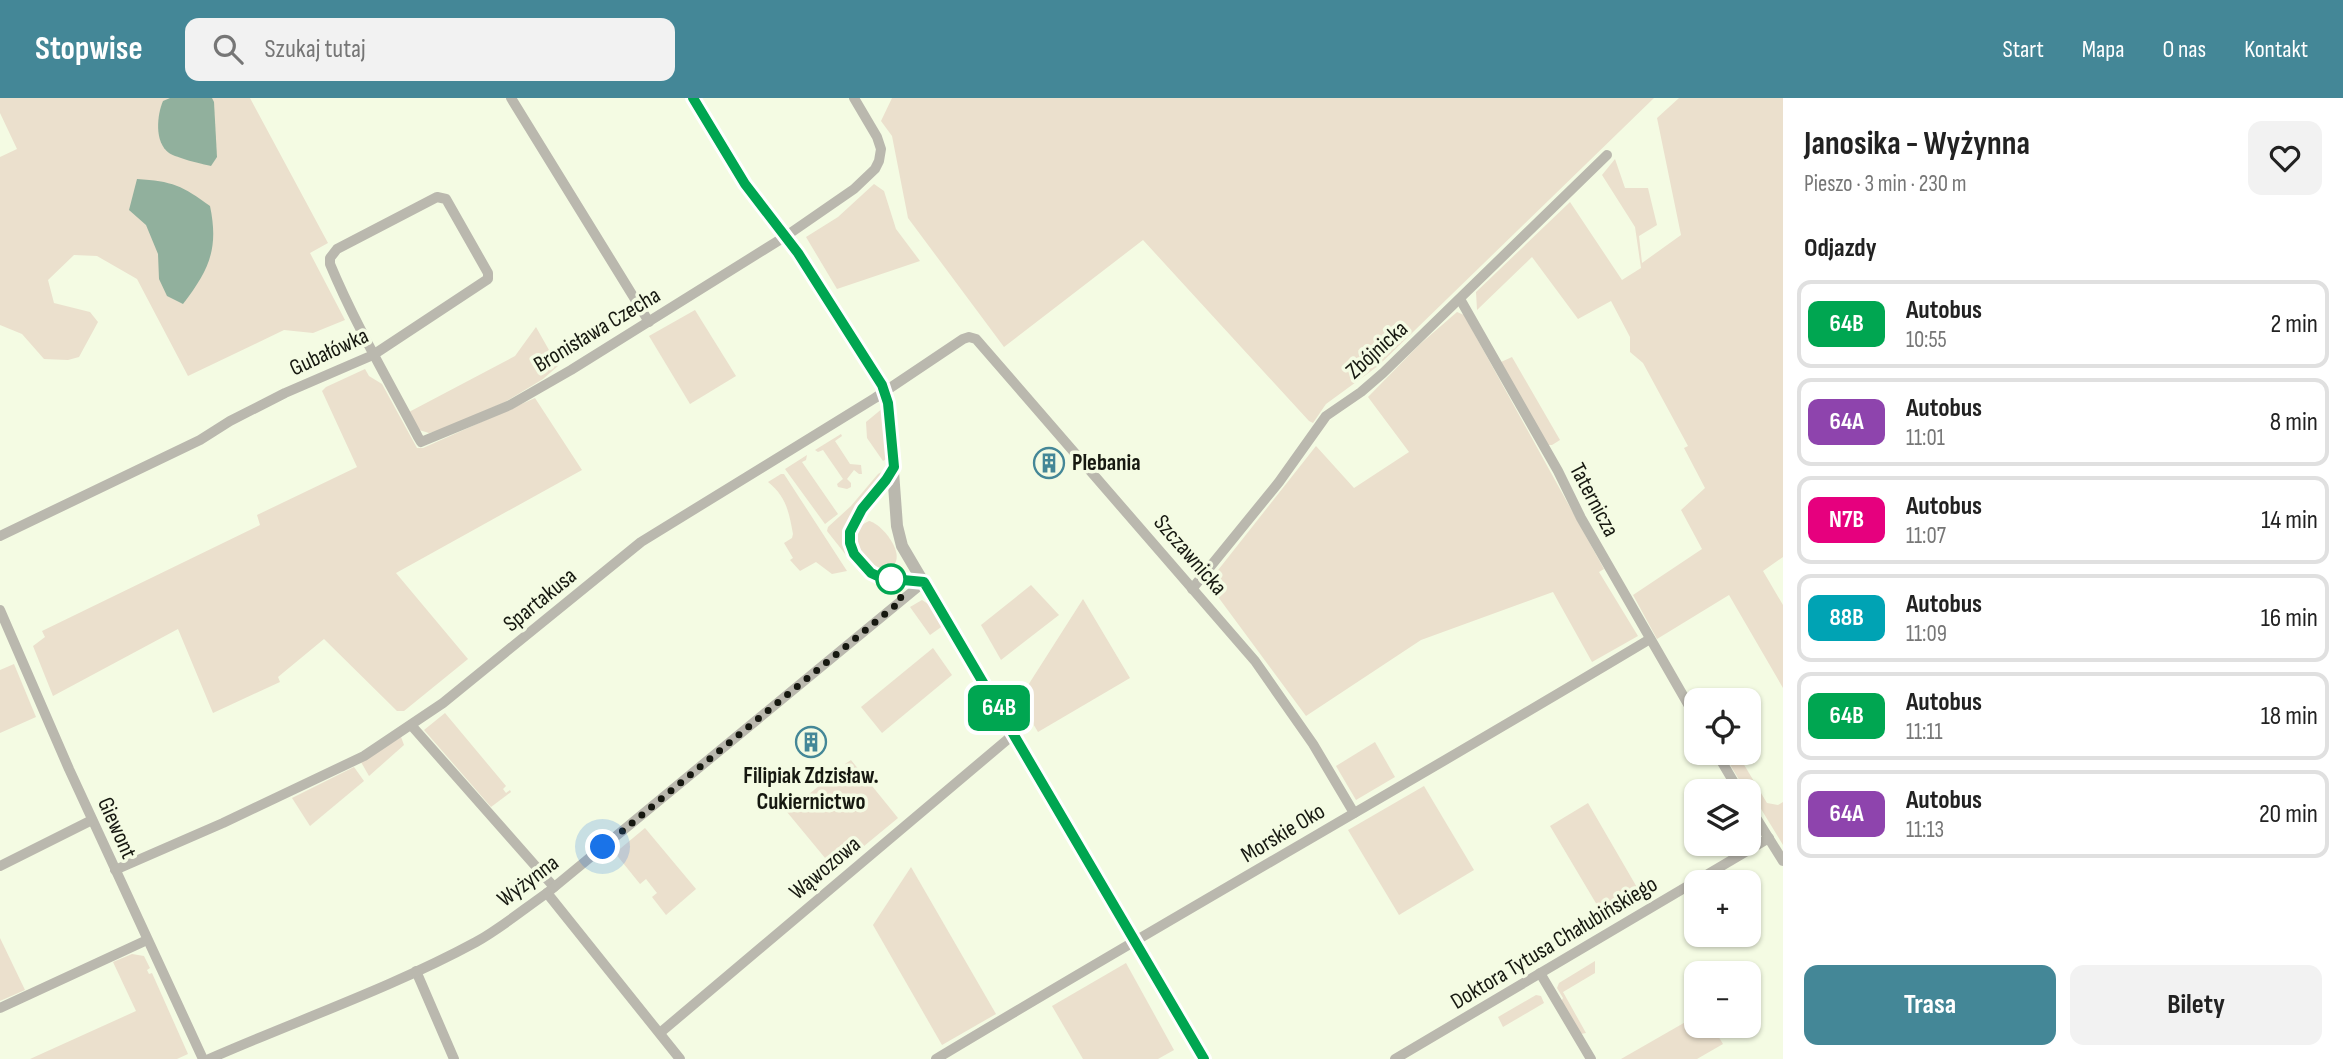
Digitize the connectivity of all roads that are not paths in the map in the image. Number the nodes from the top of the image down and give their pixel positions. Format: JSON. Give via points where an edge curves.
{"nodes":[{"id":1,"x":511,"y":98,"type":"edge"},
{"id":2,"x":693,"y":98,"type":"edge"},
{"id":3,"x":854,"y":98,"type":"edge"},
{"id":4,"x":1607,"y":155,"type":"dead end"},
{"id":5,"x":786,"y":236,"type":"junction"},
{"id":6,"x":1460,"y":299,"type":"junction"},
{"id":7,"x":649,"y":322,"type":"junction"},
{"id":8,"x":976,"y":339,"type":"joint"},
{"id":9,"x":373,"y":355,"type":"junction"},
{"id":10,"x":885,"y":391,"type":"junction"},
{"id":11,"x":0,"y":536,"type":"edge"},
{"id":12,"x":924,"y":582,"type":"junction"},
{"id":13,"x":1192,"y":589,"type":"junction"},
{"id":14,"x":0,"y":610,"type":"edge"},
{"id":15,"x":1650,"y":639,"type":"junction"},
{"id":16,"x":1684,"y":697,"type":"edge"},
{"id":17,"x":411,"y":725,"type":"junction"},
{"id":18,"x":1014,"y":734,"type":"junction"},
{"id":19,"x":1354,"y":813,"type":"junction"},
{"id":20,"x":92,"y":820,"type":"junction"},
{"id":21,"x":1761,"y":825,"type":"edge"},
{"id":22,"x":1769,"y":838,"type":"junction"},
{"id":23,"x":1783,"y":861,"type":"edge"},
{"id":24,"x":0,"y":866,"type":"edge"},
{"id":25,"x":115,"y":870,"type":"junction"},
{"id":26,"x":550,"y":890,"type":"junction"},
{"id":27,"x":147,"y":940,"type":"junction"},
{"id":28,"x":1135,"y":942,"type":"junction"},
{"id":29,"x":415,"y":971,"type":"junction"},
{"id":30,"x":1540,"y":974,"type":"junction"},
{"id":31,"x":0,"y":1008,"type":"edge"},
{"id":32,"x":661,"y":1032,"type":"junction"},
{"id":33,"x":203,"y":1059,"type":"edge"},
{"id":34,"x":209,"y":1059,"type":"edge"},
{"id":35,"x":454,"y":1059,"type":"edge"},
{"id":36,"x":680,"y":1059,"type":"edge"},
{"id":37,"x":936,"y":1059,"type":"edge"},
{"id":38,"x":1204,"y":1059,"type":"edge"},
{"id":39,"x":1395,"y":1059,"type":"edge"},
{"id":40,"x":1591,"y":1059,"type":"edge"}],
"edges":[{"from":1,"to":7,"type":"street"},
{"from":2,"to":5,"type":"street","via":[[745,184]]},
{"from":3,"to":5,"type":"street","name":"Bronisława Czecha","via":[[880,143],[879,161],[854,190]]},
{"from":4,"to":6,"type":"street","name":"Zbójnicka"},
{"from":5,"to":7,"type":"street","name":"Bronisława Czecha"},
{"from":5,"to":10,"type":"street"},
{"from":6,"to":13,"type":"street","name":"Zbójnicka","via":[[1371,384],[1326,416]]},
{"from":6,"to":15,"type":"street","name":"Taternicza"},
{"from":7,"to":9,"type":"street","name":"Bronisława Czecha","via":[[510,405],[421,442]]},
{"from":8,"to":10,"type":"street","name":"Spartakusa","via":[[963,338]]},
{"from":8,"to":13,"type":"street","name":"Szczawnicka"},
{"from":9,"to":9,"type":"street","name":"Gubałówka","via":[[348,309],[330,258],[337,249],[443,197],[488,279]]},
{"from":9,"to":11,"type":"street","name":"Gubałówka","via":[[285,393],[200,440]]},
{"from":10,"to":12,"type":"street","via":[[900,538]]},
{"from":10,"to":17,"type":"street","name":"Spartakusa","via":[[641,542]]},
{"from":12,"to":18,"type":"street"},
{"from":12,"to":26,"type":"street","name":"Wyżynna"},
{"from":13,"to":19,"type":"street","name":"Szczawnicka","via":[[1275,688]]},
{"from":14,"to":20,"type":"street","name":"Giewont"},
{"from":15,"to":16,"type":"street","name":"Taternicza"},
{"from":15,"to":19,"type":"street","name":"Morskie Oko"},
{"from":17,"to":25,"type":"street","name":"Spartakusa","via":[[364,757]]},
{"from":17,"to":26,"type":"street"},
{"from":18,"to":28,"type":"street"},
{"from":18,"to":32,"type":"street","name":"Wąwozowa"},
{"from":19,"to":28,"type":"street","name":"Morskie Oko"},
{"from":20,"to":24,"type":"street"},
{"from":20,"to":25,"type":"street","name":"Giewont"},
{"from":21,"to":22,"type":"street"},
{"from":22,"to":23,"type":"street"},
{"from":22,"to":30,"type":"street","name":"Doktora Tytusa Chałubińskiego"},
{"from":25,"to":27,"type":"street","name":"Giewont"},
{"from":26,"to":29,"type":"street","name":"Wyżynna","via":[[477,941]]},
{"from":26,"to":32,"type":"street"},
{"from":27,"to":31,"type":"street"},
{"from":27,"to":33,"type":"street","name":"Giewont"},
{"from":28,"to":37,"type":"street","name":"Morskie Oko"},
{"from":28,"to":38,"type":"street"},
{"from":29,"to":34,"type":"street","name":"Wyżynna"},
{"from":29,"to":35,"type":"street"},
{"from":30,"to":39,"type":"street","name":"Doktora Tytusa Chałubińskiego"},
{"from":30,"to":40,"type":"street"},
{"from":32,"to":36,"type":"street"}]}
